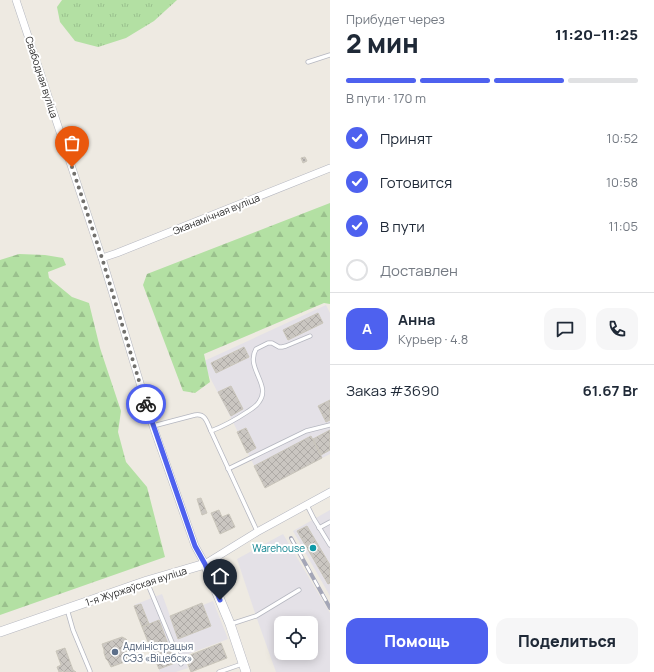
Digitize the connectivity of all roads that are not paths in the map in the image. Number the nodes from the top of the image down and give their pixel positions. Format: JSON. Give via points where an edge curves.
{"nodes":[{"id":1,"x":16,"y":0,"type":"edge"},
{"id":2,"x":330,"y":55,"type":"edge"},
{"id":3,"x":308,"y":62,"type":"dead end"},
{"id":4,"x":330,"y":168,"type":"edge"},
{"id":5,"x":102,"y":258,"type":"junction"},
{"id":6,"x":310,"y":336,"type":"dead end"},
{"id":7,"x":330,"y":425,"type":"edge"},
{"id":8,"x":153,"y":426,"type":"junction"},
{"id":9,"x":211,"y":432,"type":"junction"},
{"id":10,"x":228,"y":469,"type":"junction"},
{"id":11,"x":330,"y":492,"type":"edge"},
{"id":12,"x":307,"y":505,"type":"junction"},
{"id":13,"x":330,"y":522,"type":"edge"},
{"id":14,"x":319,"y":528,"type":"junction"},
{"id":15,"x":257,"y":532,"type":"junction"},
{"id":16,"x":330,"y":535,"type":"edge"},
{"id":17,"x":326,"y":538,"type":"junction"},
{"id":18,"x":330,"y":545,"type":"edge"},
{"id":19,"x":205,"y":564,"type":"junction"},
{"id":20,"x":147,"y":581,"type":"junction"},
{"id":21,"x":299,"y":590,"type":"dead end"},
{"id":22,"x":67,"y":608,"type":"junction"},
{"id":23,"x":230,"y":624,"type":"junction"},
{"id":24,"x":0,"y":632,"type":"edge"},
{"id":25,"x":180,"y":664,"type":"dead end"},
{"id":26,"x":244,"y":668,"type":"edge"},
{"id":27,"x":90,"y":672,"type":"edge"},
{"id":28,"x":219,"y":672,"type":"edge"}],
"edges":[{"from":1,"to":5,"type":"street","name":"Свабодная вуліца"},
{"from":2,"to":3,"type":"lane"},
{"from":4,"to":5,"type":"street","name":"Эканамічная вуліца"},
{"from":5,"to":8,"type":"street","name":"Свабодная вуліца"},
{"from":6,"to":9,"type":"lane","via":[[286,346],[279,347],[272,343],[256,349],[253,361],[262,384],[262,397],[255,406],[233,422]]},
{"from":7,"to":10,"type":"lane","via":[[306,431]]},
{"from":8,"to":9,"type":"lane","via":[[200,414],[204,416]]},
{"from":8,"to":19,"type":"street","name":"Свабодная вуліца","via":[[195,546]]},
{"from":9,"to":10,"type":"lane"},
{"from":10,"to":15,"type":"lane"},
{"from":11,"to":12,"type":"street","name":"1-я Журжаўская вуліца"},
{"from":12,"to":14,"type":"lane"},
{"from":12,"to":15,"type":"street","name":"1-я Журжаўская вуліца"},
{"from":13,"to":14,"type":"lane"},
{"from":14,"to":17,"type":"lane"},
{"from":15,"to":19,"type":"street","name":"1-я Журжаўская вуліца"},
{"from":16,"to":17,"type":"lane"},
{"from":17,"to":18,"type":"lane"},
{"from":19,"to":20,"type":"street","name":"1-я Журжаўская вуліца"},
{"from":19,"to":23,"type":"street"},
{"from":20,"to":22,"type":"street","name":"1-я Журжаўская вуліца"},
{"from":20,"to":25,"type":"lane"},
{"from":21,"to":23,"type":"lane","via":[[256,616]]},
{"from":22,"to":24,"type":"street","name":"1-я Журжаўская вуліца"},
{"from":22,"to":27,"type":"lane"},
{"from":23,"to":26,"type":"street"},
{"from":26,"to":28,"type":"lane"}]}
